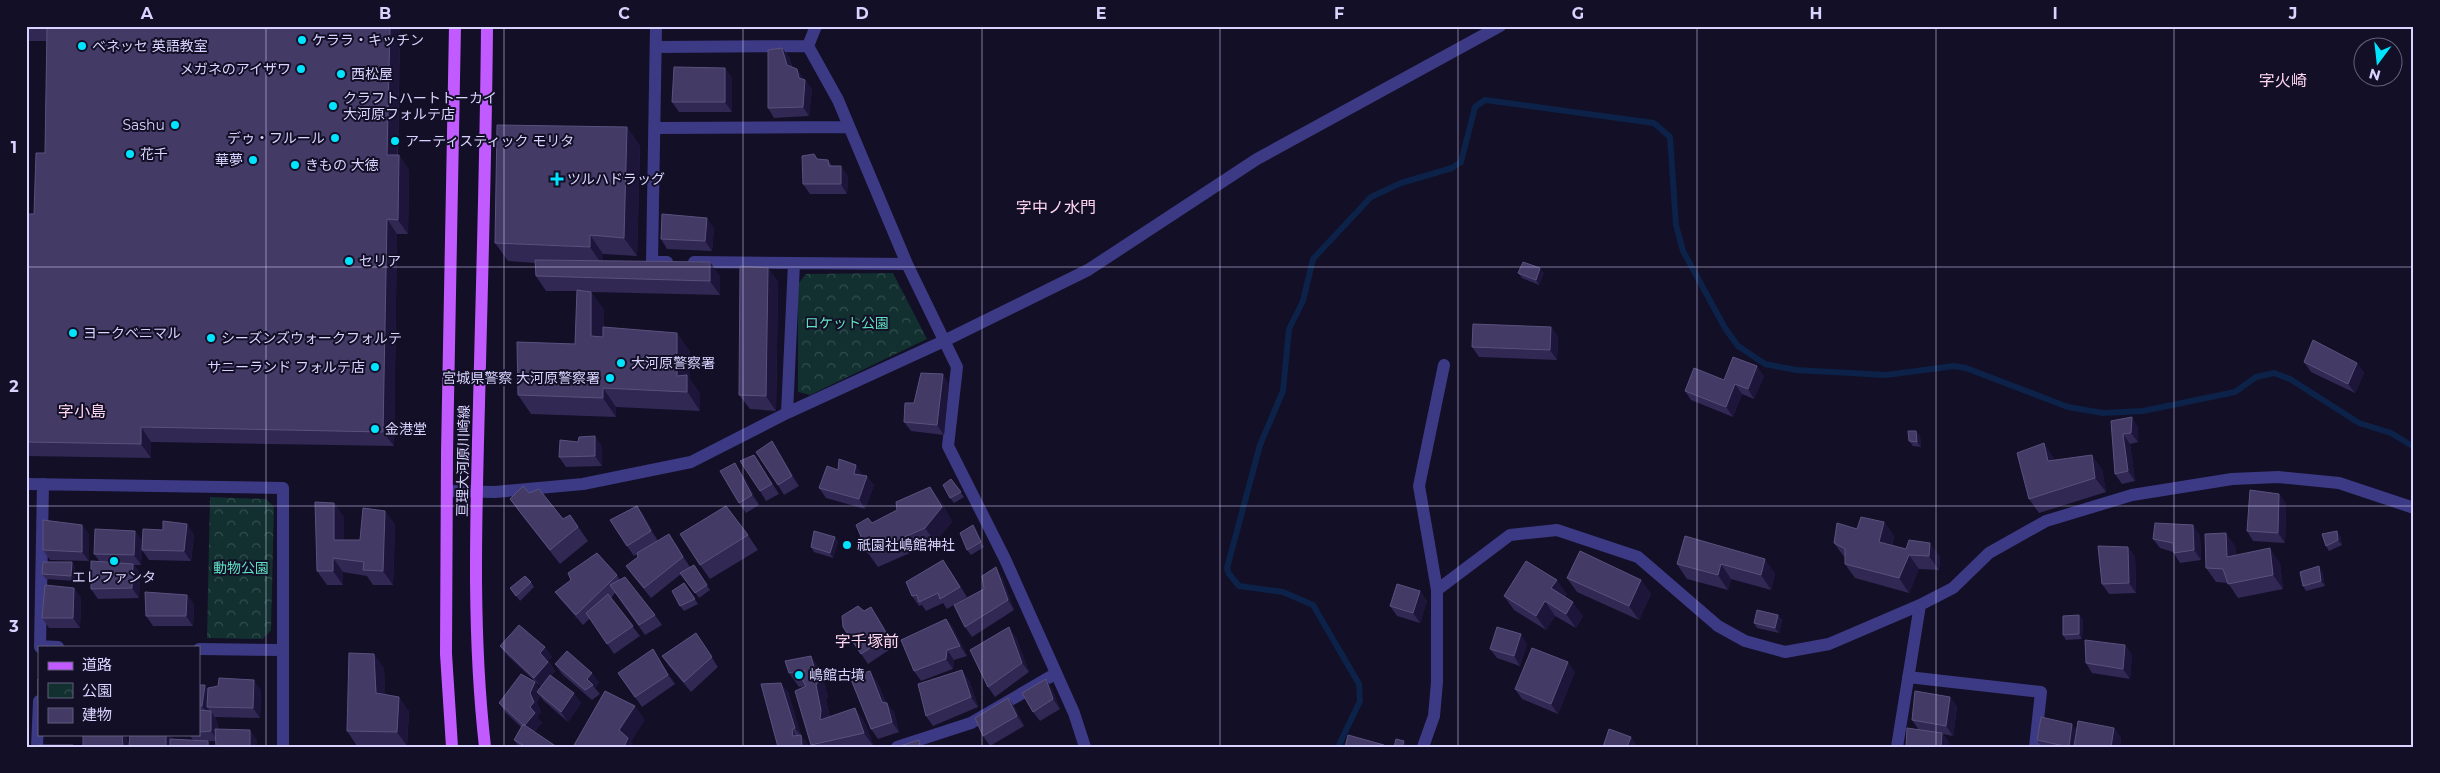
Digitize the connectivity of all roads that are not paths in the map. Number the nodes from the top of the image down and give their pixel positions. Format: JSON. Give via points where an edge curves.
{"nodes":[{"id":1,"x":455,"y":26,"type":"edge"},
{"id":2,"x":487,"y":26,"type":"edge"},
{"id":3,"x":656,"y":26,"type":"edge"},
{"id":4,"x":816,"y":26,"type":"edge"},
{"id":5,"x":1500,"y":26,"type":"edge"},
{"id":6,"x":808,"y":46,"type":"junction"},
{"id":7,"x":656,"y":47,"type":"junction"},
{"id":8,"x":849,"y":127,"type":"junction"},
{"id":9,"x":655,"y":128,"type":"junction"},
{"id":10,"x":794,"y":263,"type":"junction"},
{"id":11,"x":907,"y":264,"type":"junction"},
{"id":12,"x":944,"y":341,"type":"junction"},
{"id":13,"x":1444,"y":365,"type":"dead end"},
{"id":14,"x":787,"y":413,"type":"junction"},
{"id":15,"x":26,"y":484,"type":"edge"},
{"id":16,"x":43,"y":484,"type":"junction"},
{"id":17,"x":447,"y":490,"type":"junction"},
{"id":18,"x":477,"y":492,"type":"junction"},
{"id":19,"x":2414,"y":508,"type":"edge"},
{"id":20,"x":1437,"y":590,"type":"junction"},
{"id":21,"x":1920,"y":605,"type":"junction"},
{"id":22,"x":40,"y":646,"type":"edge"},
{"id":23,"x":200,"y":649,"type":"edge"},
{"id":24,"x":282,"y":650,"type":"junction"},
{"id":25,"x":1055,"y":674,"type":"junction"},
{"id":26,"x":1908,"y":677,"type":"junction"},
{"id":27,"x":38,"y":724,"type":"edge"},
{"id":28,"x":37,"y":747,"type":"edge"},
{"id":29,"x":283,"y":747,"type":"edge"},
{"id":30,"x":452,"y":747,"type":"edge"},
{"id":31,"x":484,"y":747,"type":"edge"},
{"id":32,"x":897,"y":747,"type":"edge"},
{"id":33,"x":1084,"y":747,"type":"edge"},
{"id":34,"x":1423,"y":747,"type":"edge"},
{"id":35,"x":1897,"y":747,"type":"edge"},
{"id":36,"x":2035,"y":747,"type":"edge"}],
"edges":[{"from":1,"to":17,"type":"main road","name":"亘理大河原川崎線"},
{"from":2,"to":18,"type":"main road","name":"亘理大河原川崎線"},
{"from":3,"to":7,"type":"street"},
{"from":4,"to":6,"type":"street"},
{"from":5,"to":12,"type":"street","via":[[1257,159],[1088,270]]},
{"from":6,"to":7,"type":"street"},
{"from":6,"to":8,"type":"street"},
{"from":7,"to":9,"type":"street"},
{"from":8,"to":9,"type":"street"},
{"from":8,"to":11,"type":"street"},
{"from":9,"to":10,"type":"street","via":[[652,262]]},
{"from":10,"to":11,"type":"street"},
{"from":10,"to":14,"type":"street"},
{"from":11,"to":12,"type":"street"},
{"from":12,"to":14,"type":"street"},
{"from":12,"to":25,"type":"street","via":[[957,367],[948,446],[1005,559]]},
{"from":13,"to":20,"type":"street","via":[[1418,486]]},
{"from":14,"to":18,"type":"street","via":[[691,462],[583,484]]},
{"from":15,"to":16,"type":"street"},
{"from":16,"to":22,"type":"street"},
{"from":16,"to":24,"type":"street","via":[[283,488]]},
{"from":17,"to":18,"type":"street"},
{"from":17,"to":30,"type":"main road","name":"亘理大河原川崎線","via":[[446,654]]},
{"from":18,"to":31,"type":"main road","name":"亘理大河原川崎線","via":[[478,657]]},
{"from":19,"to":21,"type":"street","via":[[2339,483],[2278,477],[2232,479],[2132,495],[2046,521],[1989,553],[1952,588]]},
{"from":20,"to":21,"type":"street","via":[[1510,535],[1557,530],[1638,557],[1718,626],[1745,640],[1785,652],[1829,644]]},
{"from":20,"to":34,"type":"street","via":[[1434,716]]},
{"from":21,"to":26,"type":"street"},
{"from":23,"to":24,"type":"street"},
{"from":24,"to":29,"type":"street"},
{"from":25,"to":32,"type":"street","via":[[971,723]]},
{"from":25,"to":33,"type":"street","via":[[1074,713]]},
{"from":26,"to":35,"type":"street"},
{"from":26,"to":36,"type":"street","via":[[2041,692]]},
{"from":27,"to":28,"type":"street"}]}
